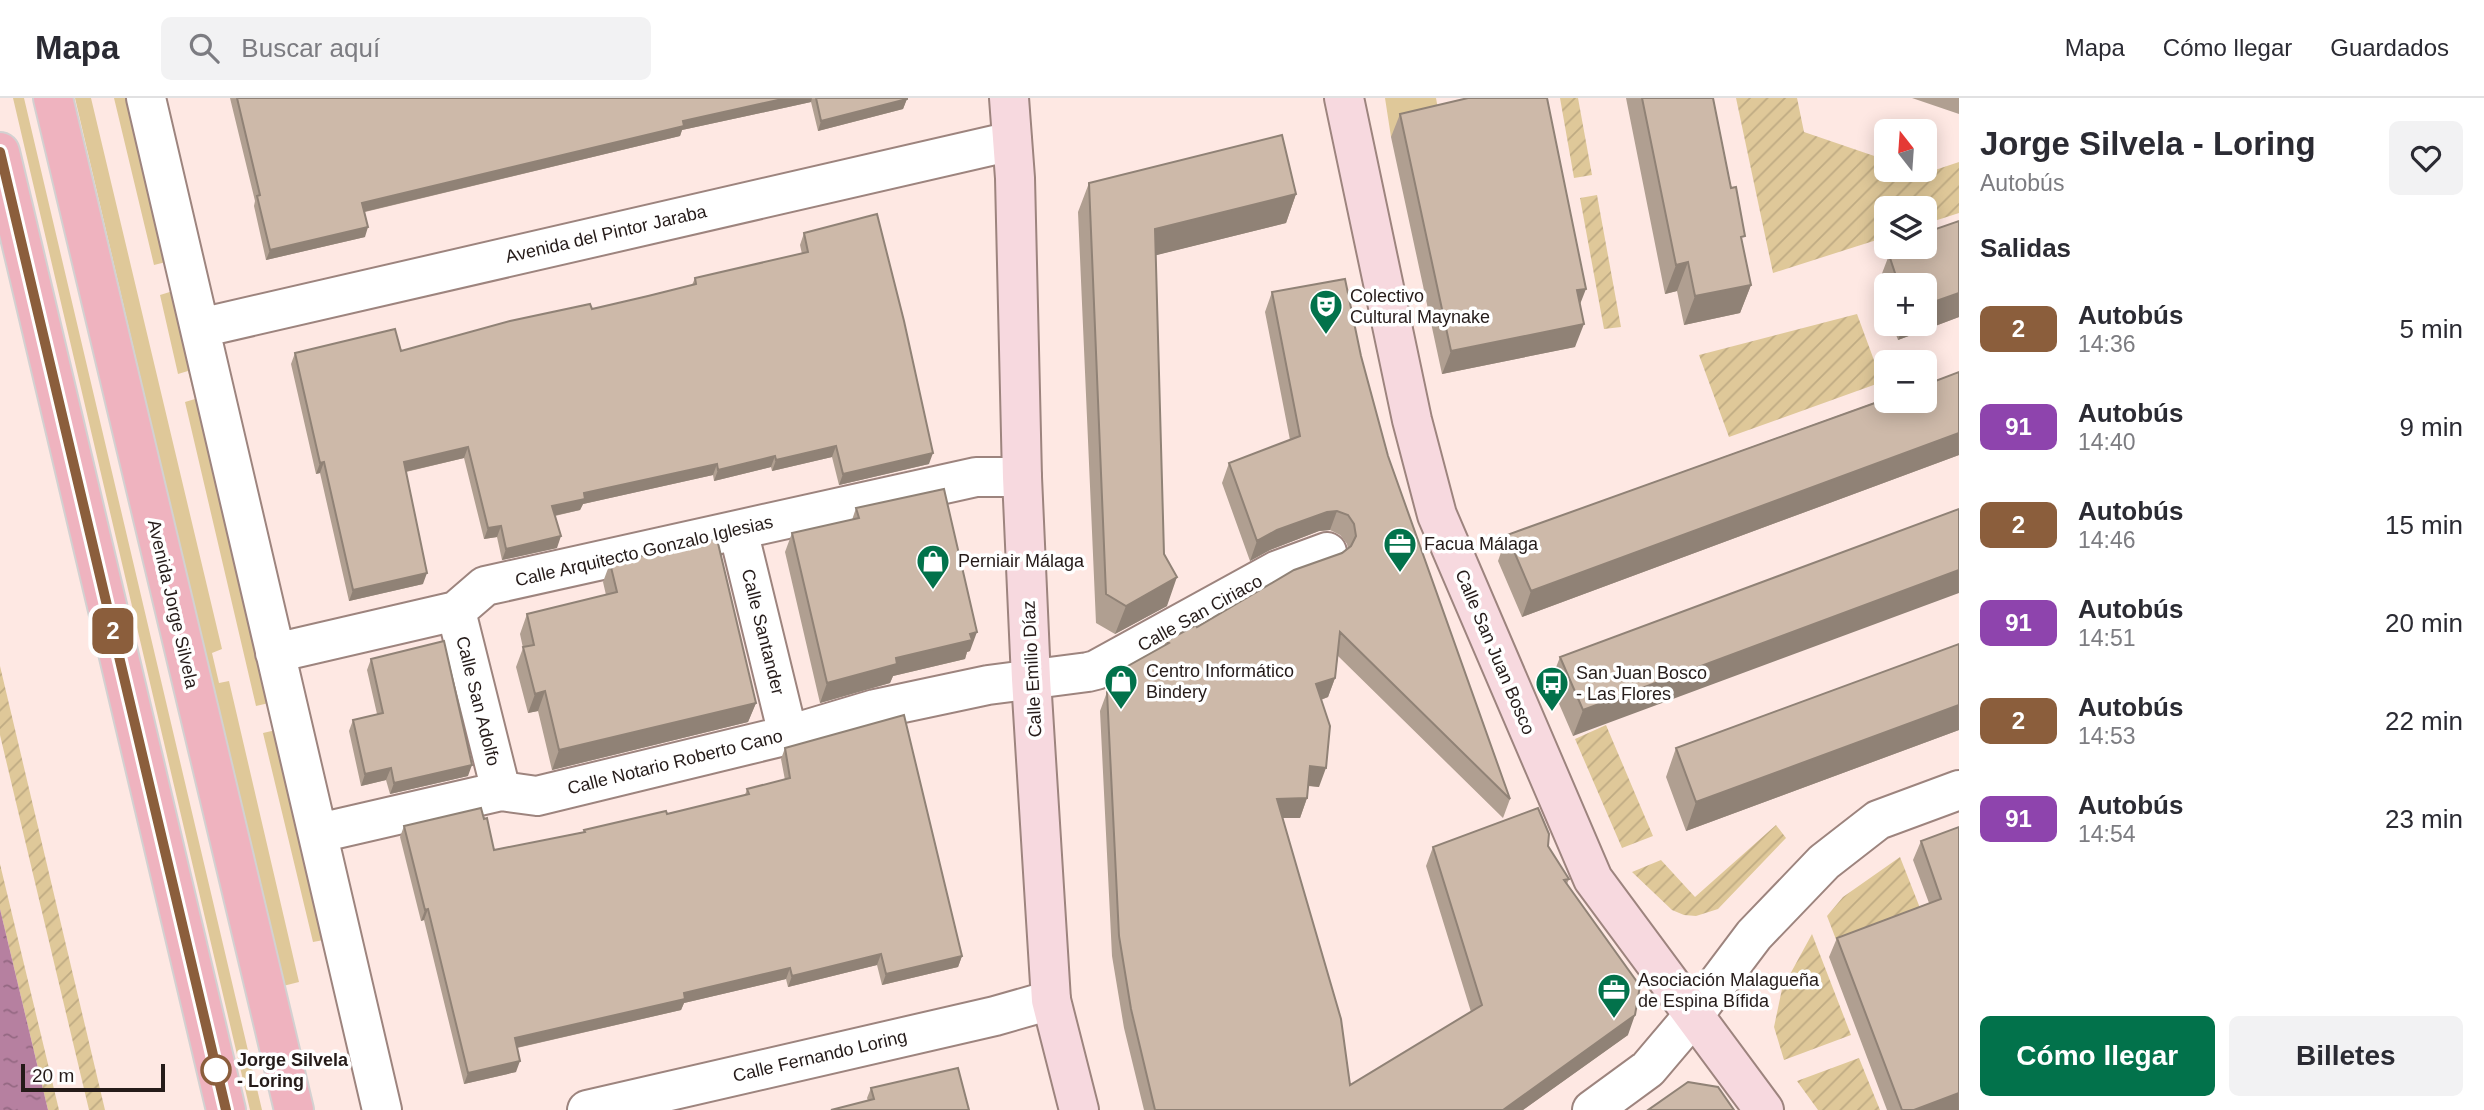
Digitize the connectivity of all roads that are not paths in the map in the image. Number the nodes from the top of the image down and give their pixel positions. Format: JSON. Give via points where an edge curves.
{"nodes":[{"id":1,"x":53,"y":98,"type":"edge"},
{"id":2,"x":146,"y":98,"type":"edge"},
{"id":3,"x":1009,"y":98,"type":"edge"},
{"id":4,"x":1344,"y":98,"type":"edge"},
{"id":5,"x":1012,"y":141,"type":"junction"},
{"id":6,"x":0,"y":152,"type":"edge"},
{"id":7,"x":200,"y":328,"type":"junction"},
{"id":8,"x":1022,"y":477,"type":"junction"},
{"id":9,"x":738,"y":530,"type":"junction"},
{"id":10,"x":1327,"y":552,"type":"dead end"},
{"id":11,"x":456,"y":611,"type":"junction"},
{"id":12,"x":275,"y":653,"type":"junction"},
{"id":13,"x":1031,"y":679,"type":"junction"},
{"id":14,"x":788,"y":735,"type":"junction"},
{"id":15,"x":1959,"y":790,"type":"edge"},
{"id":16,"x":501,"y":791,"type":"junction"},
{"id":17,"x":319,"y":834,"type":"junction"},
{"id":18,"x":1051,"y":1000,"type":"junction"},
{"id":19,"x":1693,"y":1016,"type":"junction"},
{"id":20,"x":226,"y":1110,"type":"edge"},
{"id":21,"x":294,"y":1110,"type":"edge"},
{"id":22,"x":382,"y":1110,"type":"edge"},
{"id":23,"x":587,"y":1110,"type":"edge"},
{"id":24,"x":1079,"y":1110,"type":"edge"},
{"id":25,"x":1592,"y":1110,"type":"edge"},
{"id":26,"x":1764,"y":1110,"type":"edge"}],
"edges":[{"from":1,"to":21,"type":"main road","name":"Avenida Jorge Silvela"},
{"from":2,"to":7,"type":"street"},
{"from":3,"to":5,"type":"main road","name":"Calle Emilio Díaz"},
{"from":4,"to":19,"type":"main road","name":"Calle San Juan Bosco","via":[[1412,420],[1437,515],[1593,879]]},
{"from":5,"to":7,"type":"street","name":"Avenida del Pintor Jaraba"},
{"from":5,"to":8,"type":"main road","name":"Calle Emilio Díaz"},
{"from":6,"to":20,"type":"main road"},
{"from":7,"to":12,"type":"street"},
{"from":8,"to":9,"type":"street","name":"Calle Arquitecto Gonzalo Iglesias","via":[[976,477]]},
{"from":8,"to":13,"type":"main road","name":"Calle Emilio Díaz"},
{"from":9,"to":11,"type":"street","name":"Calle Arquitecto Gonzalo Iglesias","via":[[485,586]]},
{"from":9,"to":14,"type":"street","name":"Calle Santander"},
{"from":10,"to":13,"type":"street","name":"Calle San Ciriaco","via":[[1278,570],[1096,670]]},
{"from":11,"to":12,"type":"street","name":"Calle Arquitecto Gonzalo Iglesias"},
{"from":11,"to":16,"type":"street","name":"Calle San Adolfo"},
{"from":12,"to":17,"type":"street"},
{"from":13,"to":14,"type":"street","name":"Calle Notario Roberto Cano","via":[[875,709]]},
{"from":13,"to":18,"type":"main road","name":"Calle Emilio Díaz"},
{"from":14,"to":16,"type":"street","name":"Calle Notario Roberto Cano","via":[[537,796]]},
{"from":15,"to":19,"type":"street","via":[[1878,820],[1824,862],[1754,935]]},
{"from":16,"to":17,"type":"street","name":"Calle Notario Roberto Cano"},
{"from":17,"to":22,"type":"street"},
{"from":18,"to":23,"type":"street","name":"Calle Fernando Loring"},
{"from":18,"to":24,"type":"main road","name":"Calle Emilio Díaz"},
{"from":19,"to":25,"type":"street","via":[[1648,1069]]},
{"from":19,"to":26,"type":"main road","name":"Calle San Juan Bosco"}]}
